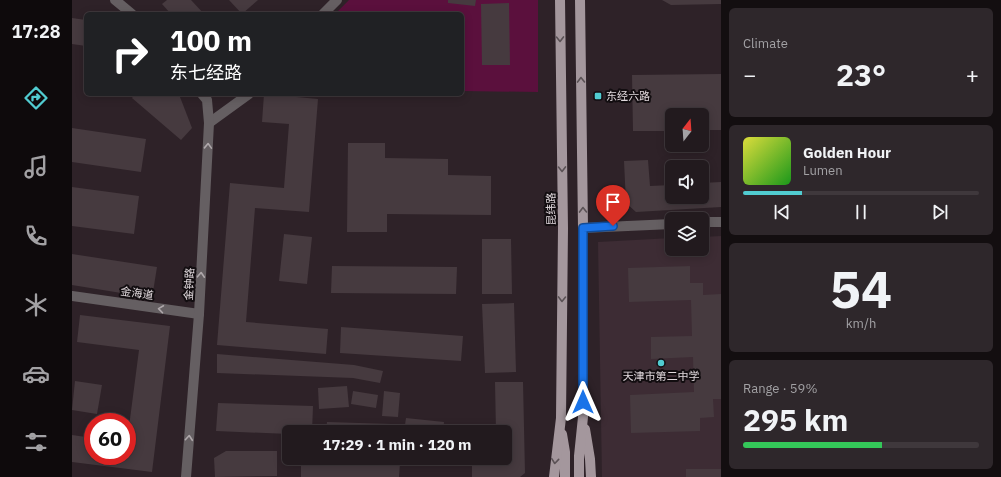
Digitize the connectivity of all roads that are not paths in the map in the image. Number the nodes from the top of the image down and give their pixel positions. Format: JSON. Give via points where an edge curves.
{"nodes":[{"id":1,"x":115,"y":0,"type":"edge"},
{"id":2,"x":337,"y":0,"type":"edge"},
{"id":3,"x":560,"y":0,"type":"edge"},
{"id":4,"x":580,"y":0,"type":"edge"},
{"id":5,"x":130,"y":12,"type":"edge"},
{"id":6,"x":325,"y":12,"type":"edge"},
{"id":7,"x":204,"y":96,"type":"edge"},
{"id":8,"x":246,"y":96,"type":"edge"},
{"id":9,"x":209,"y":123,"type":"junction"},
{"id":10,"x":709,"y":222,"type":"edge"},
{"id":11,"x":721,"y":222,"type":"edge"},
{"id":12,"x":665,"y":224,"type":"edge"},
{"id":13,"x":583,"y":228,"type":"junction"},
{"id":14,"x":72,"y":296,"type":"edge"},
{"id":15,"x":199,"y":314,"type":"junction"},
{"id":16,"x":583,"y":417,"type":"junction"},
{"id":17,"x":561,"y":418,"type":"junction"},
{"id":18,"x":186,"y":477,"type":"edge"},
{"id":19,"x":554,"y":477,"type":"edge"},
{"id":20,"x":565,"y":477,"type":"edge"},
{"id":21,"x":579,"y":477,"type":"edge"},
{"id":22,"x":591,"y":477,"type":"edge"}],
"edges":[{"from":1,"to":5,"type":"street"},
{"from":2,"to":6,"type":"street"},
{"from":3,"to":17,"type":"main road","name":"昆纬路","one_way":true,"via":[[563,228]]},
{"from":13,"to":4,"type":"main road","one_way":true},
{"from":7,"to":9,"type":"street","name":"金钟路","via":[[207,100]]},
{"from":8,"to":9,"type":"street"},
{"from":15,"to":9,"type":"street","name":"金钟路","one_way":true},
{"from":10,"to":11,"type":"street"},
{"from":12,"to":13,"type":"street"},
{"from":13,"to":16,"type":"main road"},
{"from":15,"to":14,"type":"street","name":"金海道","one_way":true},
{"from":18,"to":15,"type":"street","name":"金钟路","one_way":true},
{"from":16,"to":21,"type":"main road"},
{"from":16,"to":22,"type":"main road"},
{"from":17,"to":19,"type":"main road","one_way":true},
{"from":17,"to":20,"type":"main road"}]}
